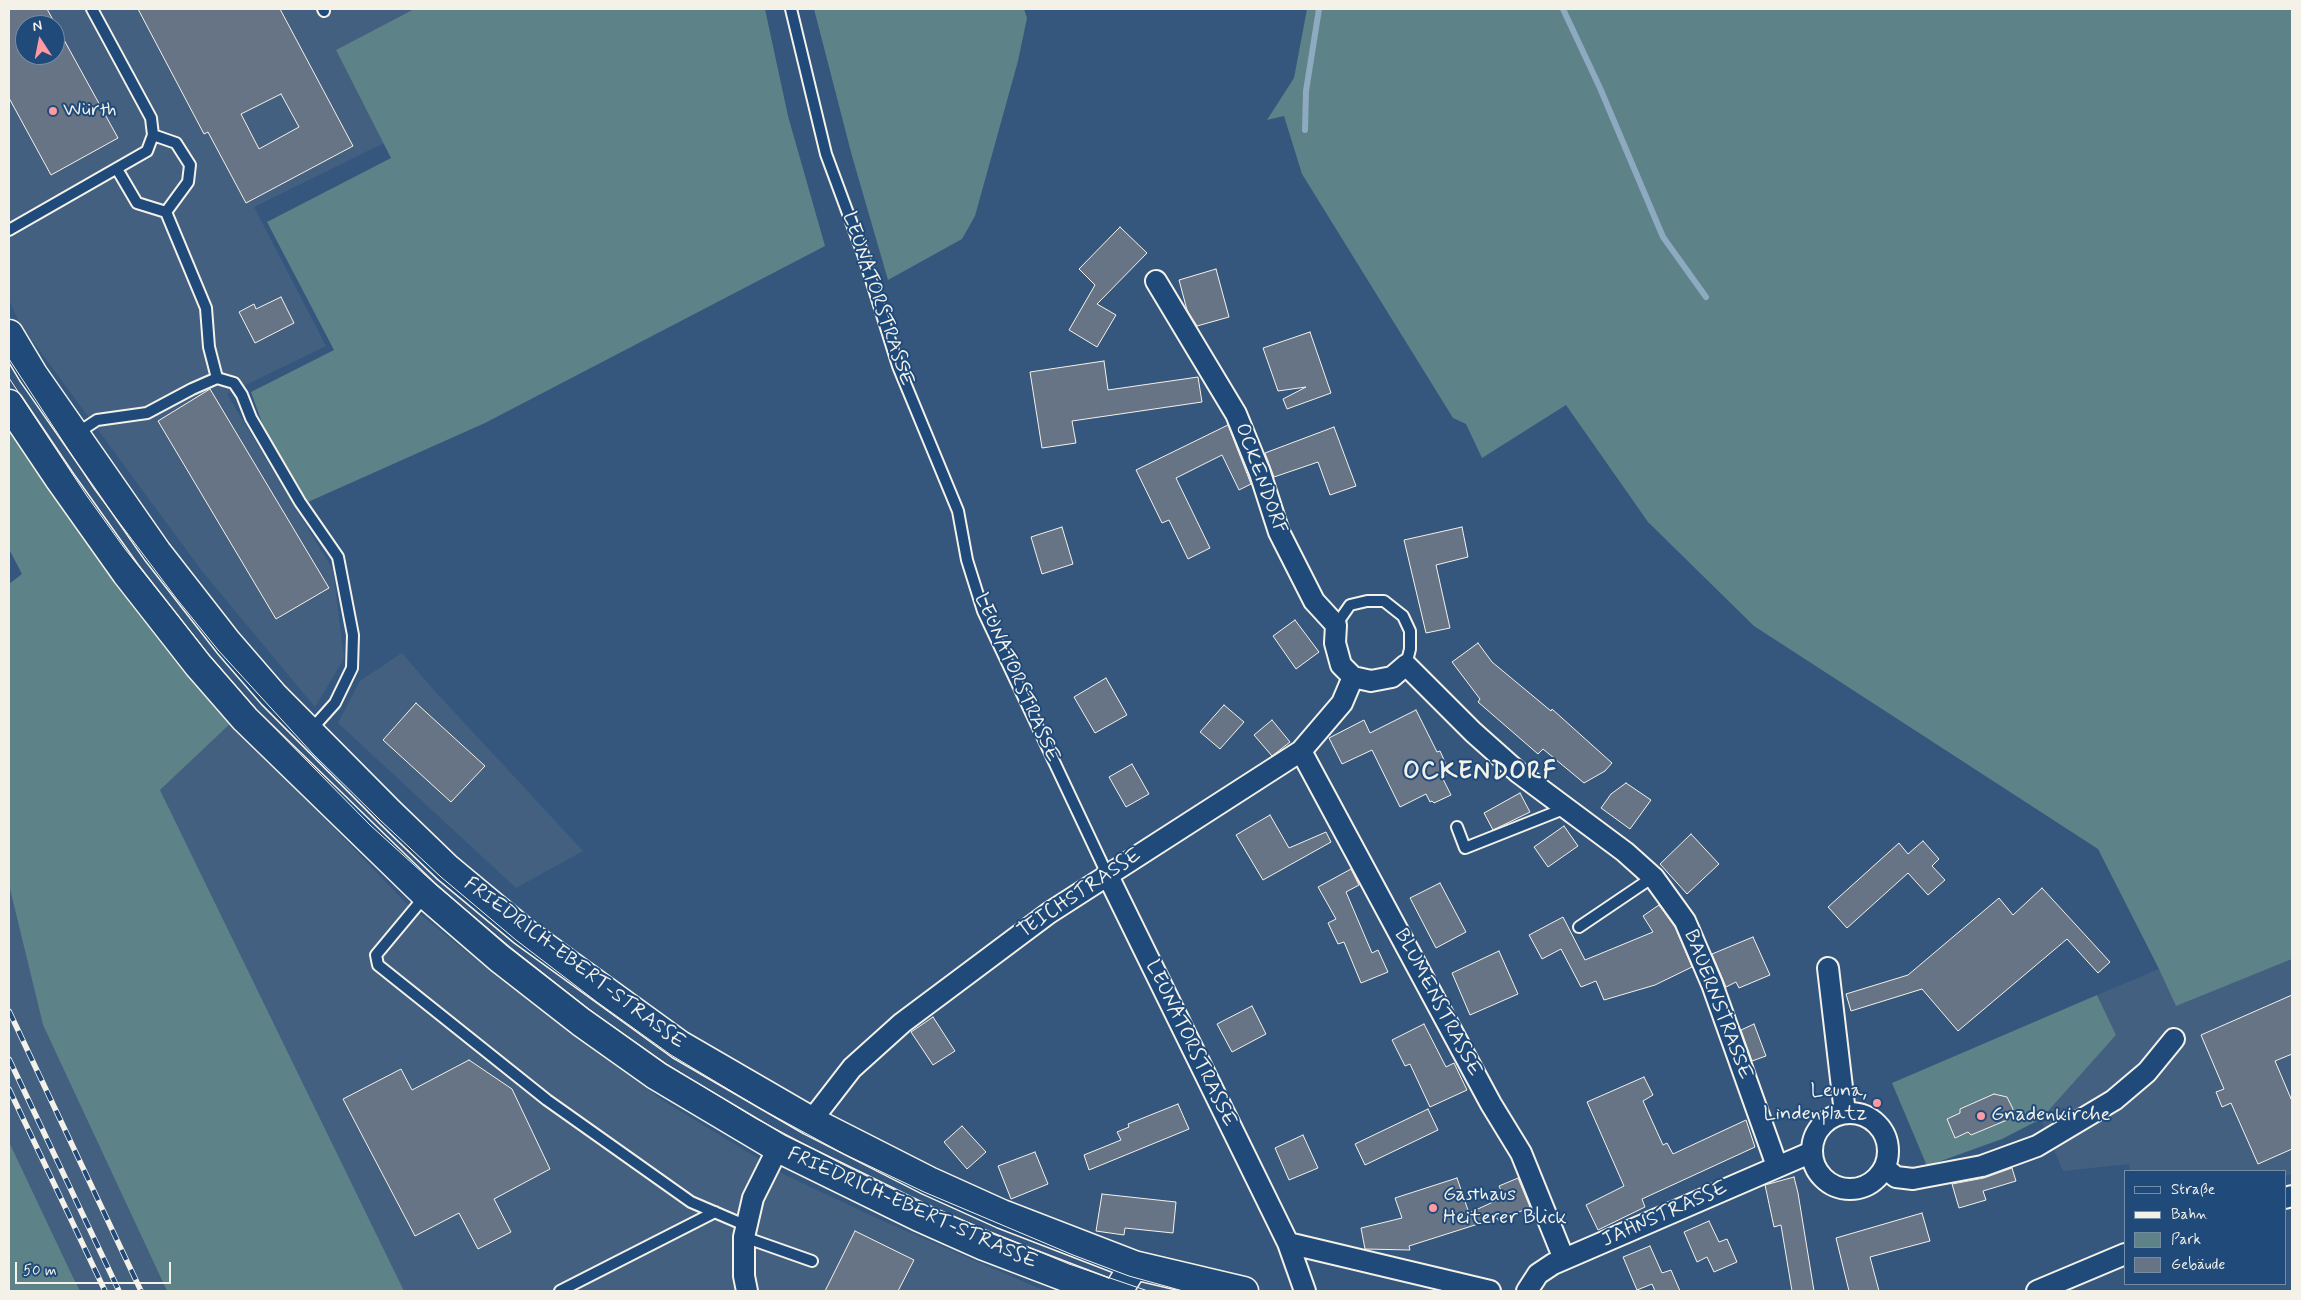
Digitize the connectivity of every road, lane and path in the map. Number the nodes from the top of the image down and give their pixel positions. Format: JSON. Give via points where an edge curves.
{"nodes":[{"id":1,"x":92,"y":9,"type":"edge"},
{"id":2,"x":791,"y":9,"type":"edge"},
{"id":3,"x":153,"y":135,"type":"junction"},
{"id":4,"x":117,"y":169,"type":"junction"},
{"id":5,"x":166,"y":212,"type":"junction"},
{"id":6,"x":9,"y":230,"type":"edge"},
{"id":7,"x":1156,"y":281,"type":"dead end"},
{"id":8,"x":9,"y":334,"type":"edge"},
{"id":9,"x":217,"y":378,"type":"junction"},
{"id":10,"x":9,"y":404,"type":"edge"},
{"id":11,"x":76,"y":434,"type":"junction"},
{"id":12,"x":1336,"y":625,"type":"junction"},
{"id":13,"x":1406,"y":665,"type":"junction"},
{"id":14,"x":1353,"y":676,"type":"junction"},
{"id":15,"x":310,"y":732,"type":"junction"},
{"id":16,"x":1301,"y":751,"type":"junction"},
{"id":17,"x":1566,"y":808,"type":"junction"},
{"id":18,"x":1457,"y":827,"type":"dead end"},
{"id":19,"x":1107,"y":874,"type":"junction"},
{"id":20,"x":1653,"y":877,"type":"junction"},
{"id":21,"x":426,"y":895,"type":"junction"},
{"id":22,"x":1579,"y":927,"type":"dead end"},
{"id":23,"x":1828,"y":968,"type":"dead end"},
{"id":24,"x":2174,"y":1040,"type":"dead end"},
{"id":25,"x":1845,"y":1113,"type":"junction"},
{"id":26,"x":811,"y":1121,"type":"junction"},
{"id":27,"x":778,"y":1148,"type":"junction"},
{"id":28,"x":1812,"y":1152,"type":"junction"},
{"id":29,"x":1777,"y":1166,"type":"junction"},
{"id":30,"x":1885,"y":1168,"type":"junction"},
{"id":31,"x":715,"y":1212,"type":"junction"},
{"id":32,"x":745,"y":1231,"type":"junction"},
{"id":33,"x":1288,"y":1243,"type":"junction"},
{"id":34,"x":2124,"y":1254,"type":"edge"},
{"id":35,"x":1564,"y":1259,"type":"junction"},
{"id":36,"x":812,"y":1261,"type":"dead end"},
{"id":37,"x":1134,"y":1265,"type":"junction"},
{"id":38,"x":560,"y":1291,"type":"edge"},
{"id":39,"x":747,"y":1291,"type":"edge"},
{"id":40,"x":1102,"y":1291,"type":"edge"},
{"id":41,"x":1118,"y":1291,"type":"edge"},
{"id":42,"x":1244,"y":1291,"type":"edge"},
{"id":43,"x":1305,"y":1291,"type":"edge"},
{"id":44,"x":1490,"y":1291,"type":"edge"},
{"id":45,"x":1527,"y":1291,"type":"edge"},
{"id":46,"x":2037,"y":1291,"type":"edge"}],
"edges":[{"from":1,"to":3,"type":"lane","via":[[151,118]]},
{"from":2,"to":19,"type":"lane","name":"LEUNATORSTRASSE","via":[[826,154],[863,254],[898,366],[958,511],[967,560],[983,611]]},
{"from":3,"to":4,"type":"lane","via":[[147,152]]},
{"from":3,"to":5,"type":"lane","via":[[176,143],[190,166],[188,182]]},
{"from":4,"to":5,"type":"lane","via":[[137,203]]},
{"from":4,"to":6,"type":"lane"},
{"from":5,"to":9,"type":"lane","via":[[206,308],[209,347]]},
{"from":7,"to":12,"type":"street","name":"OCKENDORF","via":[[1236,414],[1279,532],[1314,601]]},
{"from":8,"to":11,"type":"main road","name":"FRIEDRICH-EBERT-STRASSE"},
{"from":9,"to":11,"type":"lane","via":[[147,412],[97,420]]},
{"from":9,"to":15,"type":"lane","via":[[234,383],[300,502],[338,558],[353,635],[352,668],[335,703]]},
{"from":10,"to":21,"type":"main road","name":"FRIEDRICH-EBERT-STRASSE","via":[[157,614],[221,692]]},
{"from":11,"to":15,"type":"main road","name":"FRIEDRICH-EBERT-STRASSE","via":[[158,552],[228,644]]},
{"from":12,"to":13,"type":"lane","via":[[1350,606],[1384,601],[1403,616],[1410,631]]},
{"from":12,"to":14,"type":"street","via":[[1335,643],[1341,666]]},
{"from":13,"to":14,"type":"street","via":[[1392,677],[1372,681]]},
{"from":13,"to":17,"type":"street","name":"BAUERNSTRASSE","via":[[1506,762]]},
{"from":14,"to":16,"type":"street","name":"TEICHSTRASSE","via":[[1342,703]]},
{"from":15,"to":26,"type":"main road","name":"FRIEDRICH-EBERT-STRASSE","via":[[447,868],[524,932],[680,1045]]},
{"from":16,"to":19,"type":"street","name":"TEICHSTRASSE"},
{"from":16,"to":35,"type":"street","name":"BLUMENSTRASSE","via":[[1491,1104],[1521,1153]]},
{"from":17,"to":18,"type":"lane","via":[[1465,848]]},
{"from":17,"to":20,"type":"street","name":"BAUERNSTRASSE"},
{"from":19,"to":26,"type":"street","name":"TEICHSTRASSE","via":[[1048,913],[902,1023],[852,1068]]},
{"from":19,"to":33,"type":"street","name":"LEUNATORSTRASSE"},
{"from":20,"to":22,"type":"lane"},
{"from":20,"to":29,"type":"street","name":"BAUERNSTRASSE","via":[[1685,921],[1712,984]]},
{"from":21,"to":27,"type":"main road","name":"FRIEDRICH-EBERT-STRASSE","via":[[581,1022],[657,1076]]},
{"from":21,"to":31,"type":"lane","via":[[376,955],[378,965],[547,1100],[691,1202]]},
{"from":23,"to":25,"type":"street"},
{"from":24,"to":30,"type":"street","via":[[2147,1072],[2114,1100],[2036,1146],[1982,1166],[1913,1179],[1896,1177]]},
{"from":25,"to":28,"type":"street","via":[[1824,1122],[1814,1139]]},
{"from":25,"to":30,"type":"street","via":[[1870,1117],[1879,1125],[1888,1140]]},
{"from":26,"to":37,"type":"main road","name":"FRIEDRICH-EBERT-STRASSE","via":[[1002,1214]]},
{"from":27,"to":32,"type":"street","via":[[753,1198]]},
{"from":27,"to":40,"type":"main road","name":"FRIEDRICH-EBERT-STRASSE","via":[[984,1246]]},
{"from":28,"to":29,"type":"street","name":"JAHNSTRASSE"},
{"from":28,"to":30,"type":"street","via":[[1819,1172],[1835,1186],[1850,1189],[1865,1186]]},
{"from":29,"to":35,"type":"street","name":"JAHNSTRASSE"},
{"from":31,"to":32,"type":"lane"},
{"from":31,"to":38,"type":"lane"},
{"from":32,"to":36,"type":"lane"},
{"from":32,"to":39,"type":"street"},
{"from":33,"to":43,"type":"street","name":"LEUNATORSTRASSE"},
{"from":33,"to":44,"type":"street"},
{"from":34,"to":46,"type":"street"},
{"from":35,"to":45,"type":"street","name":"JAHNSTRASSE","via":[[1538,1274]]},
{"from":37,"to":41,"type":"main road"},
{"from":37,"to":42,"type":"main road","name":"FRIEDRICH-EBERT-STRASSE"}]}
